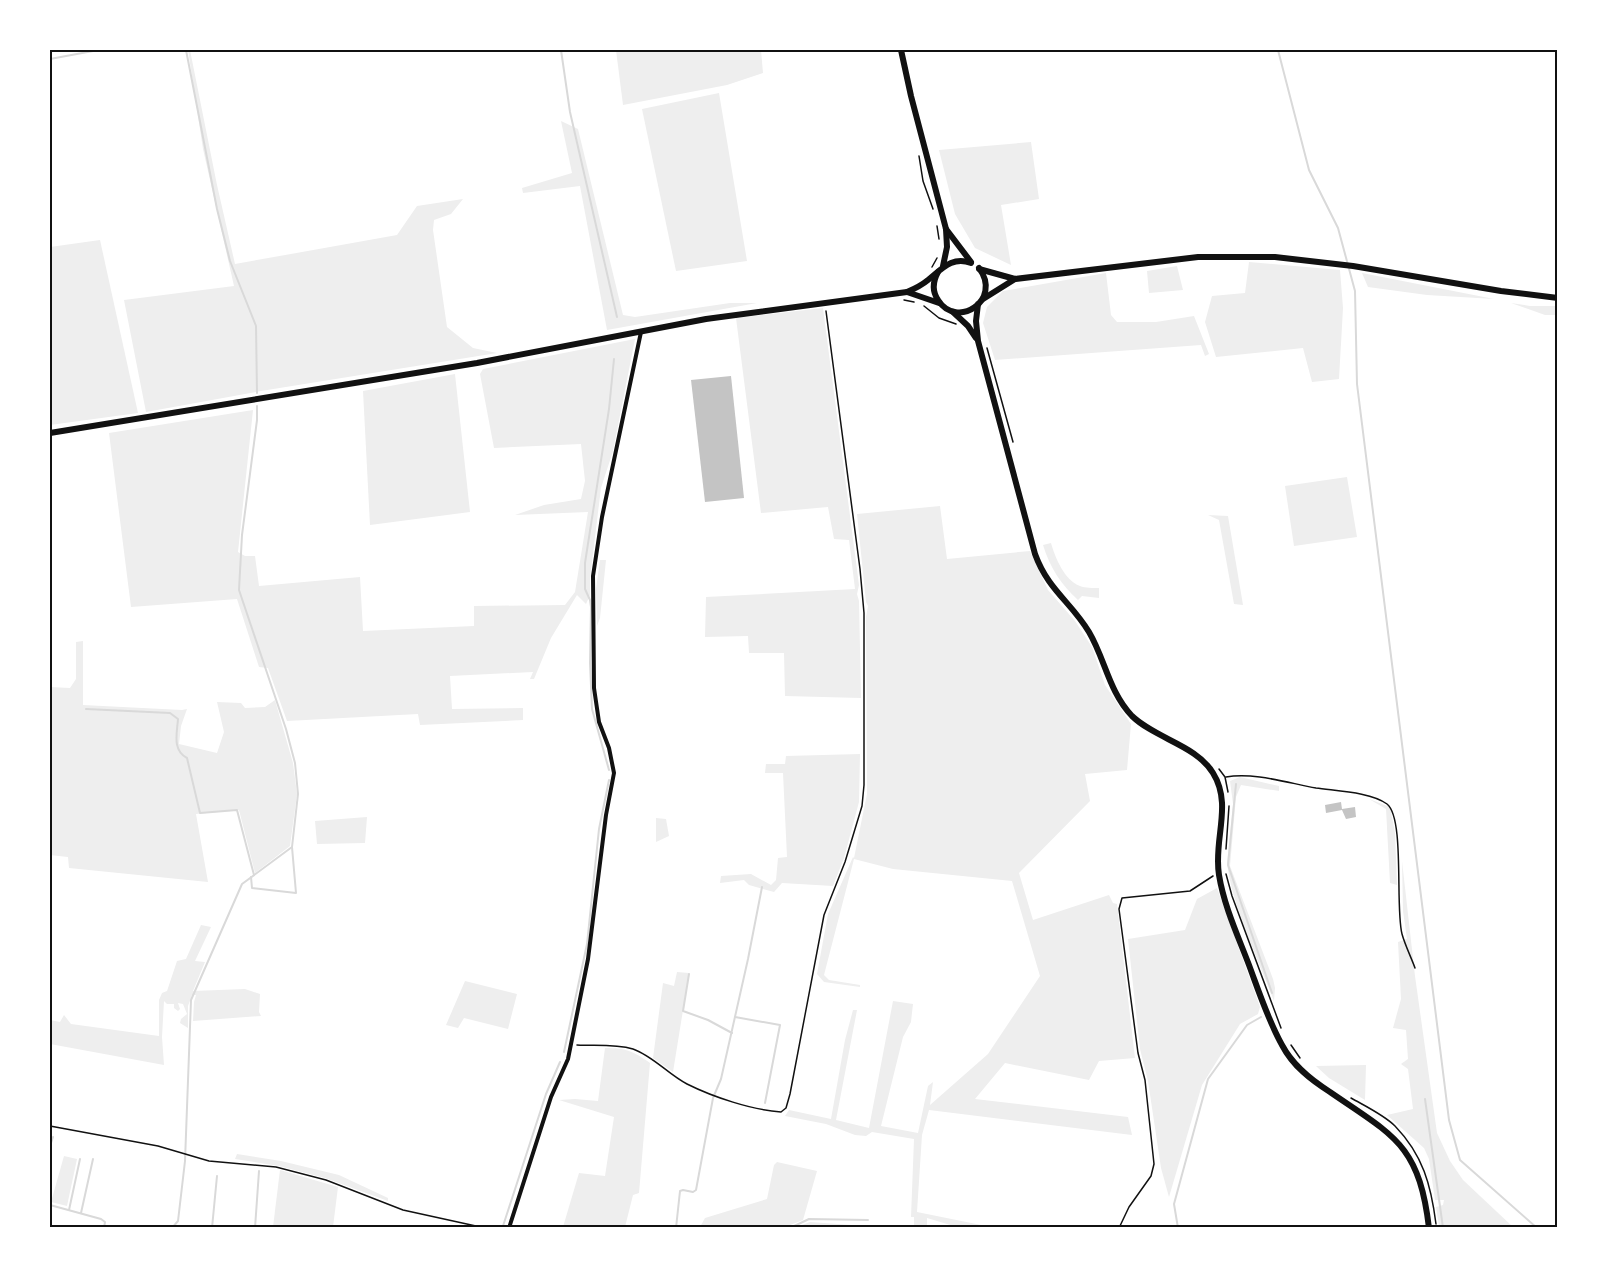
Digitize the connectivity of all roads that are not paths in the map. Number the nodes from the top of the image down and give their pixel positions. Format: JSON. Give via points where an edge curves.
{"nodes":[{"id":1,"x":901,"y":50,"type":"edge"},
{"id":2,"x":946,"y":229,"type":"junction"},
{"id":3,"x":971,"y":263,"type":"junction"},
{"id":4,"x":979,"y":268,"type":"junction"},
{"id":5,"x":938,"y":269,"type":"junction"},
{"id":6,"x":1015,"y":279,"type":"junction"},
{"id":7,"x":907,"y":292,"type":"junction"},
{"id":8,"x":1557,"y":298,"type":"edge"},
{"id":9,"x":980,"y":302,"type":"junction"},
{"id":10,"x":940,"y":303,"type":"junction"},
{"id":11,"x":952,"y":311,"type":"junction"},
{"id":12,"x":642,"y":331,"type":"junction"},
{"id":13,"x":978,"y":341,"type":"junction"},
{"id":14,"x":50,"y":433,"type":"edge"},
{"id":15,"x":509,"y":1227,"type":"edge"},
{"id":16,"x":1429,"y":1227,"type":"edge"}],
"edges":[{"from":1,"to":2,"type":"main road"},
{"from":2,"to":3,"type":"main road"},
{"from":2,"to":5,"type":"main road","via":[[947,247]]},
{"from":3,"to":4,"type":"main road"},
{"from":3,"to":5,"type":"main road","via":[[957,261]]},
{"from":4,"to":6,"type":"main road"},
{"from":4,"to":9,"type":"main road","via":[[986,282]]},
{"from":5,"to":7,"type":"main road","via":[[922,285]]},
{"from":5,"to":10,"type":"main road","via":[[934,286]]},
{"from":6,"to":8,"type":"main road","via":[[1207,257],[1266,256],[1336,263]]},
{"from":6,"to":9,"type":"main road"},
{"from":7,"to":10,"type":"main road"},
{"from":7,"to":12,"type":"main road"},
{"from":9,"to":11,"type":"main road","via":[[965,312]]},
{"from":9,"to":13,"type":"main road","via":[[976,321]]},
{"from":10,"to":11,"type":"main road"},
{"from":11,"to":13,"type":"main road"},
{"from":12,"to":14,"type":"main road","via":[[452,368]]},
{"from":12,"to":15,"type":"street","via":[[593,576],[594,688],[614,773],[588,959],[568,1059],[551,1097]]},
{"from":13,"to":16,"type":"main road","via":[[1043,573],[1090,634],[1114,692],[1125,708],[1153,732],[1200,758],[1216,779],[1223,805],[1218,872],[1233,923],[1283,1047],[1304,1073],[1380,1125],[1402,1146],[1420,1180]]}]}
